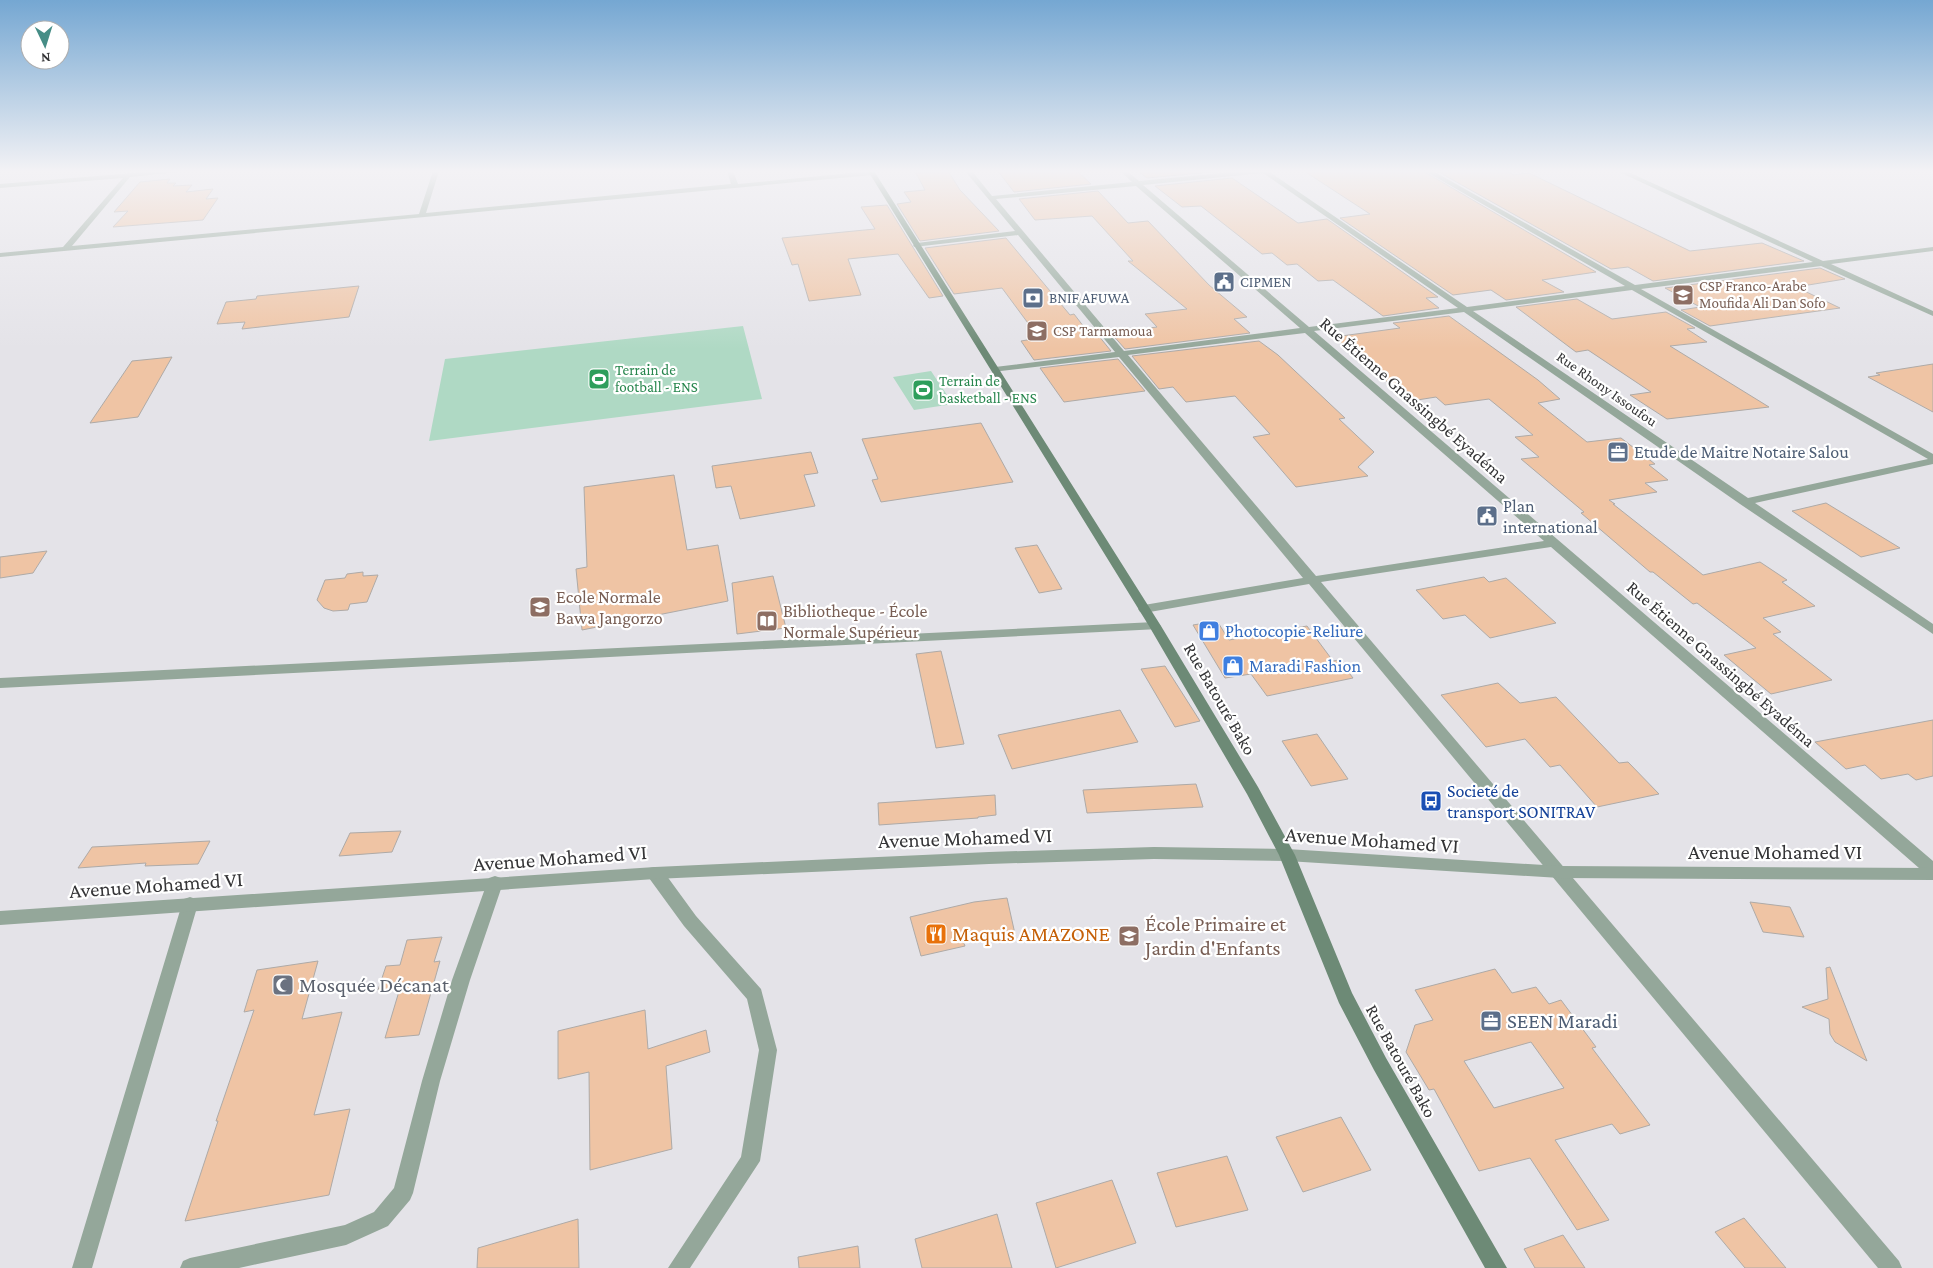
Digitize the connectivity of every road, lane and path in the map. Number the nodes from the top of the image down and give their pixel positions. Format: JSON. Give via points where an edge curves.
{"nodes":[{"id":1,"x":81,"y":230,"type":"edge"},
{"id":2,"x":258,"y":230,"type":"edge"},
{"id":3,"x":908,"y":230,"type":"edge"},
{"id":4,"x":1018,"y":230,"type":"edge"},
{"id":5,"x":1189,"y":230,"type":"edge"},
{"id":6,"x":1350,"y":230,"type":"edge"},
{"id":7,"x":1532,"y":230,"type":"edge"},
{"id":8,"x":1749,"y":230,"type":"edge"},
{"id":9,"x":1020,"y":233,"type":"junction"},
{"id":10,"x":917,"y":245,"type":"junction"},
{"id":11,"x":66,"y":248,"type":"junction"},
{"id":12,"x":1933,"y":249,"type":"edge"},
{"id":13,"x":0,"y":254,"type":"edge"},
{"id":14,"x":1821,"y":263,"type":"junction"},
{"id":15,"x":1634,"y":288,"type":"junction"},
{"id":16,"x":1464,"y":309,"type":"junction"},
{"id":17,"x":1933,"y":314,"type":"edge"},
{"id":18,"x":1304,"y":329,"type":"junction"},
{"id":19,"x":1120,"y":354,"type":"junction"},
{"id":20,"x":995,"y":370,"type":"junction"},
{"id":21,"x":1933,"y":459,"type":"edge"},
{"id":22,"x":1744,"y":502,"type":"junction"},
{"id":23,"x":1554,"y":543,"type":"junction"},
{"id":24,"x":1312,"y":580,"type":"junction"},
{"id":25,"x":1144,"y":609,"type":"junction"},
{"id":26,"x":1155,"y":626,"type":"junction"},
{"id":27,"x":1933,"y":630,"type":"edge"},
{"id":28,"x":0,"y":683,"type":"edge"},
{"id":29,"x":1287,"y":855,"type":"junction"},
{"id":30,"x":1933,"y":870,"type":"edge"},
{"id":31,"x":1560,"y":872,"type":"junction"},
{"id":32,"x":655,"y":873,"type":"junction"},
{"id":33,"x":1933,"y":874,"type":"edge"},
{"id":34,"x":495,"y":883,"type":"junction"},
{"id":35,"x":190,"y":904,"type":"junction"},
{"id":36,"x":0,"y":918,"type":"edge"},
{"id":37,"x":82,"y":1268,"type":"edge"},
{"id":38,"x":190,"y":1268,"type":"edge"},
{"id":39,"x":678,"y":1268,"type":"edge"},
{"id":40,"x":1496,"y":1268,"type":"edge"},
{"id":41,"x":1892,"y":1268,"type":"edge"}],
"edges":[{"from":1,"to":11,"type":"street"},
{"from":2,"to":11,"type":"street"},
{"from":3,"to":10,"type":"main road","name":"Rue Batouré Bako"},
{"from":4,"to":9,"type":"street"},
{"from":5,"to":18,"type":"street","name":"Rue Étienne Gnassingbé Eyadéma"},
{"from":6,"to":16,"type":"street","name":"Rue Rhony Issoufou"},
{"from":7,"to":15,"type":"street"},
{"from":8,"to":14,"type":"street"},
{"from":9,"to":10,"type":"street"},
{"from":9,"to":19,"type":"street"},
{"from":10,"to":20,"type":"main road","name":"Rue Batouré Bako"},
{"from":11,"to":13,"type":"street"},
{"from":12,"to":14,"type":"street"},
{"from":14,"to":15,"type":"street"},
{"from":14,"to":17,"type":"street"},
{"from":15,"to":16,"type":"street"},
{"from":15,"to":21,"type":"street"},
{"from":16,"to":18,"type":"street"},
{"from":16,"to":22,"type":"street","name":"Rue Rhony Issoufou"},
{"from":18,"to":19,"type":"street"},
{"from":18,"to":23,"type":"street","name":"Rue Étienne Gnassingbé Eyadéma"},
{"from":19,"to":20,"type":"street"},
{"from":19,"to":24,"type":"street"},
{"from":20,"to":25,"type":"main road","name":"Rue Batouré Bako"},
{"from":21,"to":22,"type":"street"},
{"from":22,"to":27,"type":"street","name":"Rue Rhony Issoufou"},
{"from":23,"to":24,"type":"street"},
{"from":23,"to":30,"type":"street","name":"Rue Étienne Gnassingbé Eyadéma"},
{"from":24,"to":25,"type":"street"},
{"from":24,"to":31,"type":"street"},
{"from":25,"to":26,"type":"main road","name":"Rue Batouré Bako"},
{"from":26,"to":28,"type":"street"},
{"from":26,"to":29,"type":"main road","name":"Rue Batouré Bako","via":[[1253,791]]},
{"from":29,"to":31,"type":"street","name":"Avenue Mohamed VI"},
{"from":29,"to":32,"type":"street","name":"Avenue Mohamed VI","via":[[989,858]]},
{"from":29,"to":40,"type":"main road","name":"Rue Batouré Bako","via":[[1345,997]]},
{"from":31,"to":33,"type":"street","name":"Avenue Mohamed VI"},
{"from":31,"to":41,"type":"street"},
{"from":32,"to":34,"type":"street","name":"Avenue Mohamed VI"},
{"from":32,"to":39,"type":"street","via":[[690,921],[755,995],[768,1050],[750,1161]]},
{"from":34,"to":35,"type":"street","name":"Avenue Mohamed VI"},
{"from":34,"to":38,"type":"street","via":[[461,980],[403,1192],[382,1219],[346,1235]]},
{"from":35,"to":36,"type":"street","name":"Avenue Mohamed VI"},
{"from":35,"to":37,"type":"street"}]}
